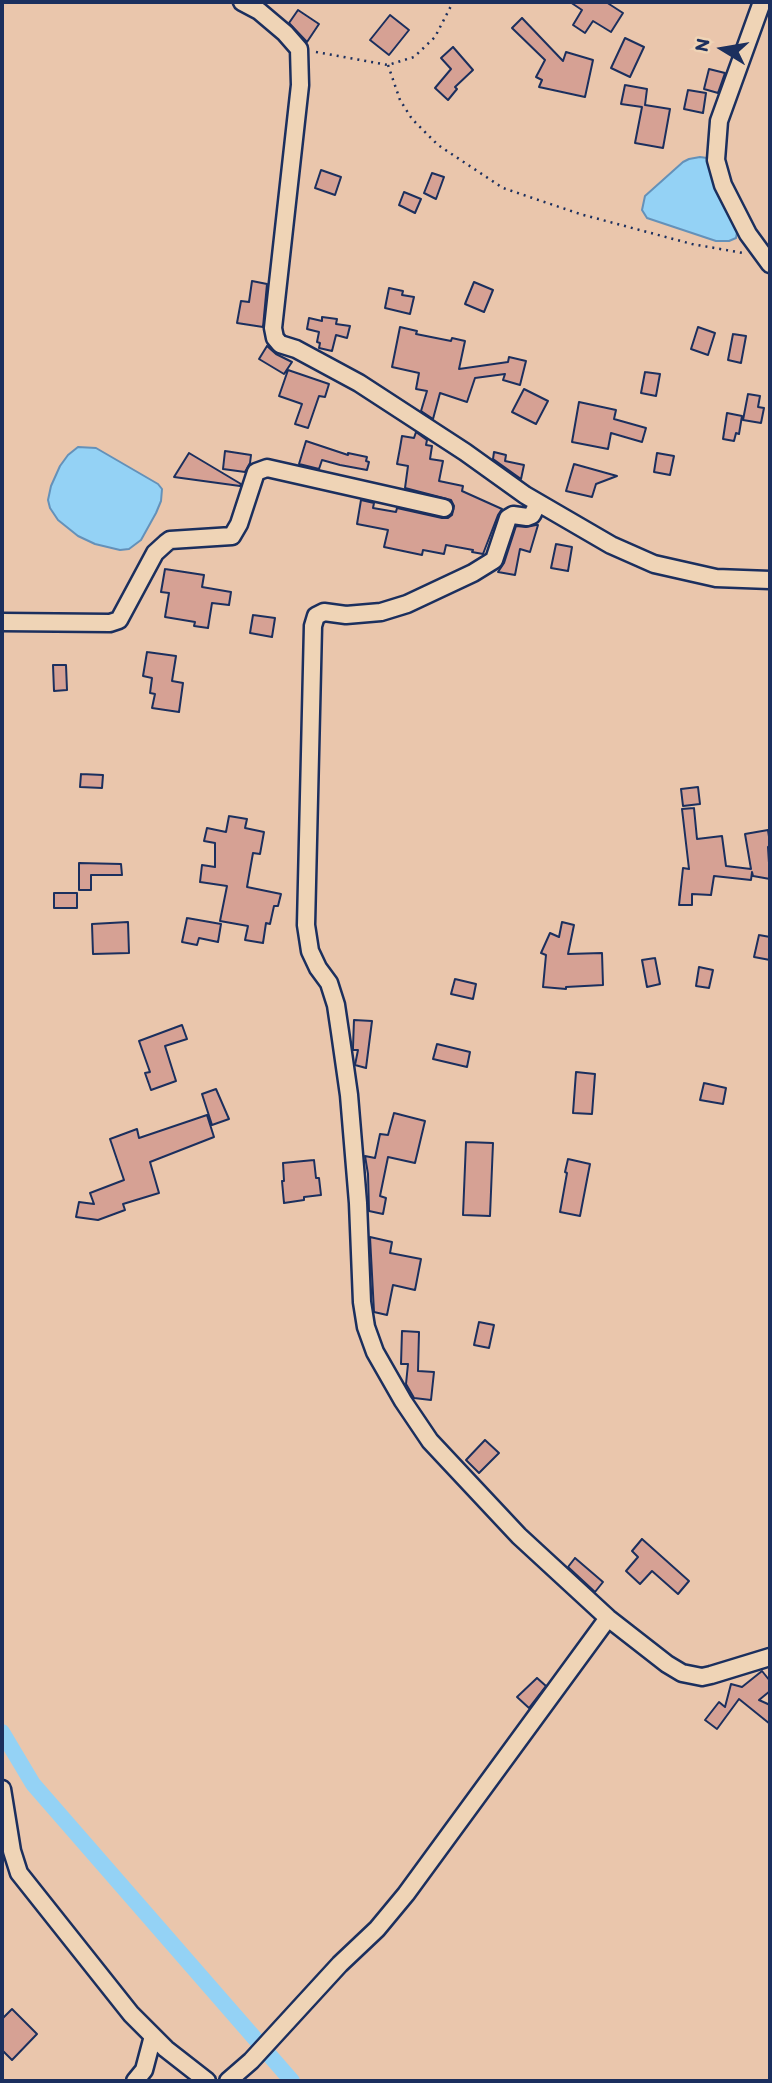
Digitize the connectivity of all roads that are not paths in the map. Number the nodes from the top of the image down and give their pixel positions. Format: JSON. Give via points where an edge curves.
{"nodes":[{"id":1,"x":242,"y":2,"type":"edge"},
{"id":2,"x":762,"y":2,"type":"edge"},
{"id":3,"x":769,"y":261,"type":"edge"},
{"id":4,"x":538,"y":503,"type":"junction"},
{"id":5,"x":444,"y":508,"type":"dead end"},
{"id":6,"x":770,"y":580,"type":"edge"},
{"id":7,"x":2,"y":622,"type":"edge"},
{"id":8,"x":608,"y":1618,"type":"junction"},
{"id":9,"x":770,"y":1657,"type":"edge"},
{"id":10,"x":2,"y":1789,"type":"edge"},
{"id":11,"x":153,"y":2036,"type":"junction"},
{"id":12,"x":204,"y":2079,"type":"edge"},
{"id":13,"x":135,"y":2081,"type":"edge"},
{"id":14,"x":228,"y":2081,"type":"edge"}],
"edges":[{"from":1,"to":4,"type":"street","via":[[299,49],[300,85],[275,338],[359,383]]},
{"from":2,"to":3,"type":"street","via":[[719,121],[715,147],[723,185],[748,234]]},
{"from":4,"to":6,"type":"street","via":[[654,564],[716,578]]},
{"from":4,"to":8,"type":"street","via":[[532,515],[508,518],[494,559],[473,573],[381,612],[316,615],[306,925],[310,951],[336,1005],[349,1096],[362,1302],[375,1352],[430,1441],[519,1536]]},
{"from":5,"to":7,"type":"street","via":[[267,468],[256,472],[232,536],[166,542],[155,553],[119,620]]},
{"from":8,"to":9,"type":"street","via":[[682,1673],[702,1677]]},
{"from":8,"to":14,"type":"street","via":[[406,1894]]},
{"from":10,"to":11,"type":"street","via":[[19,1872],[97,1973]]},
{"from":11,"to":12,"type":"street"},
{"from":11,"to":13,"type":"street","via":[[144,2070]]}]}
